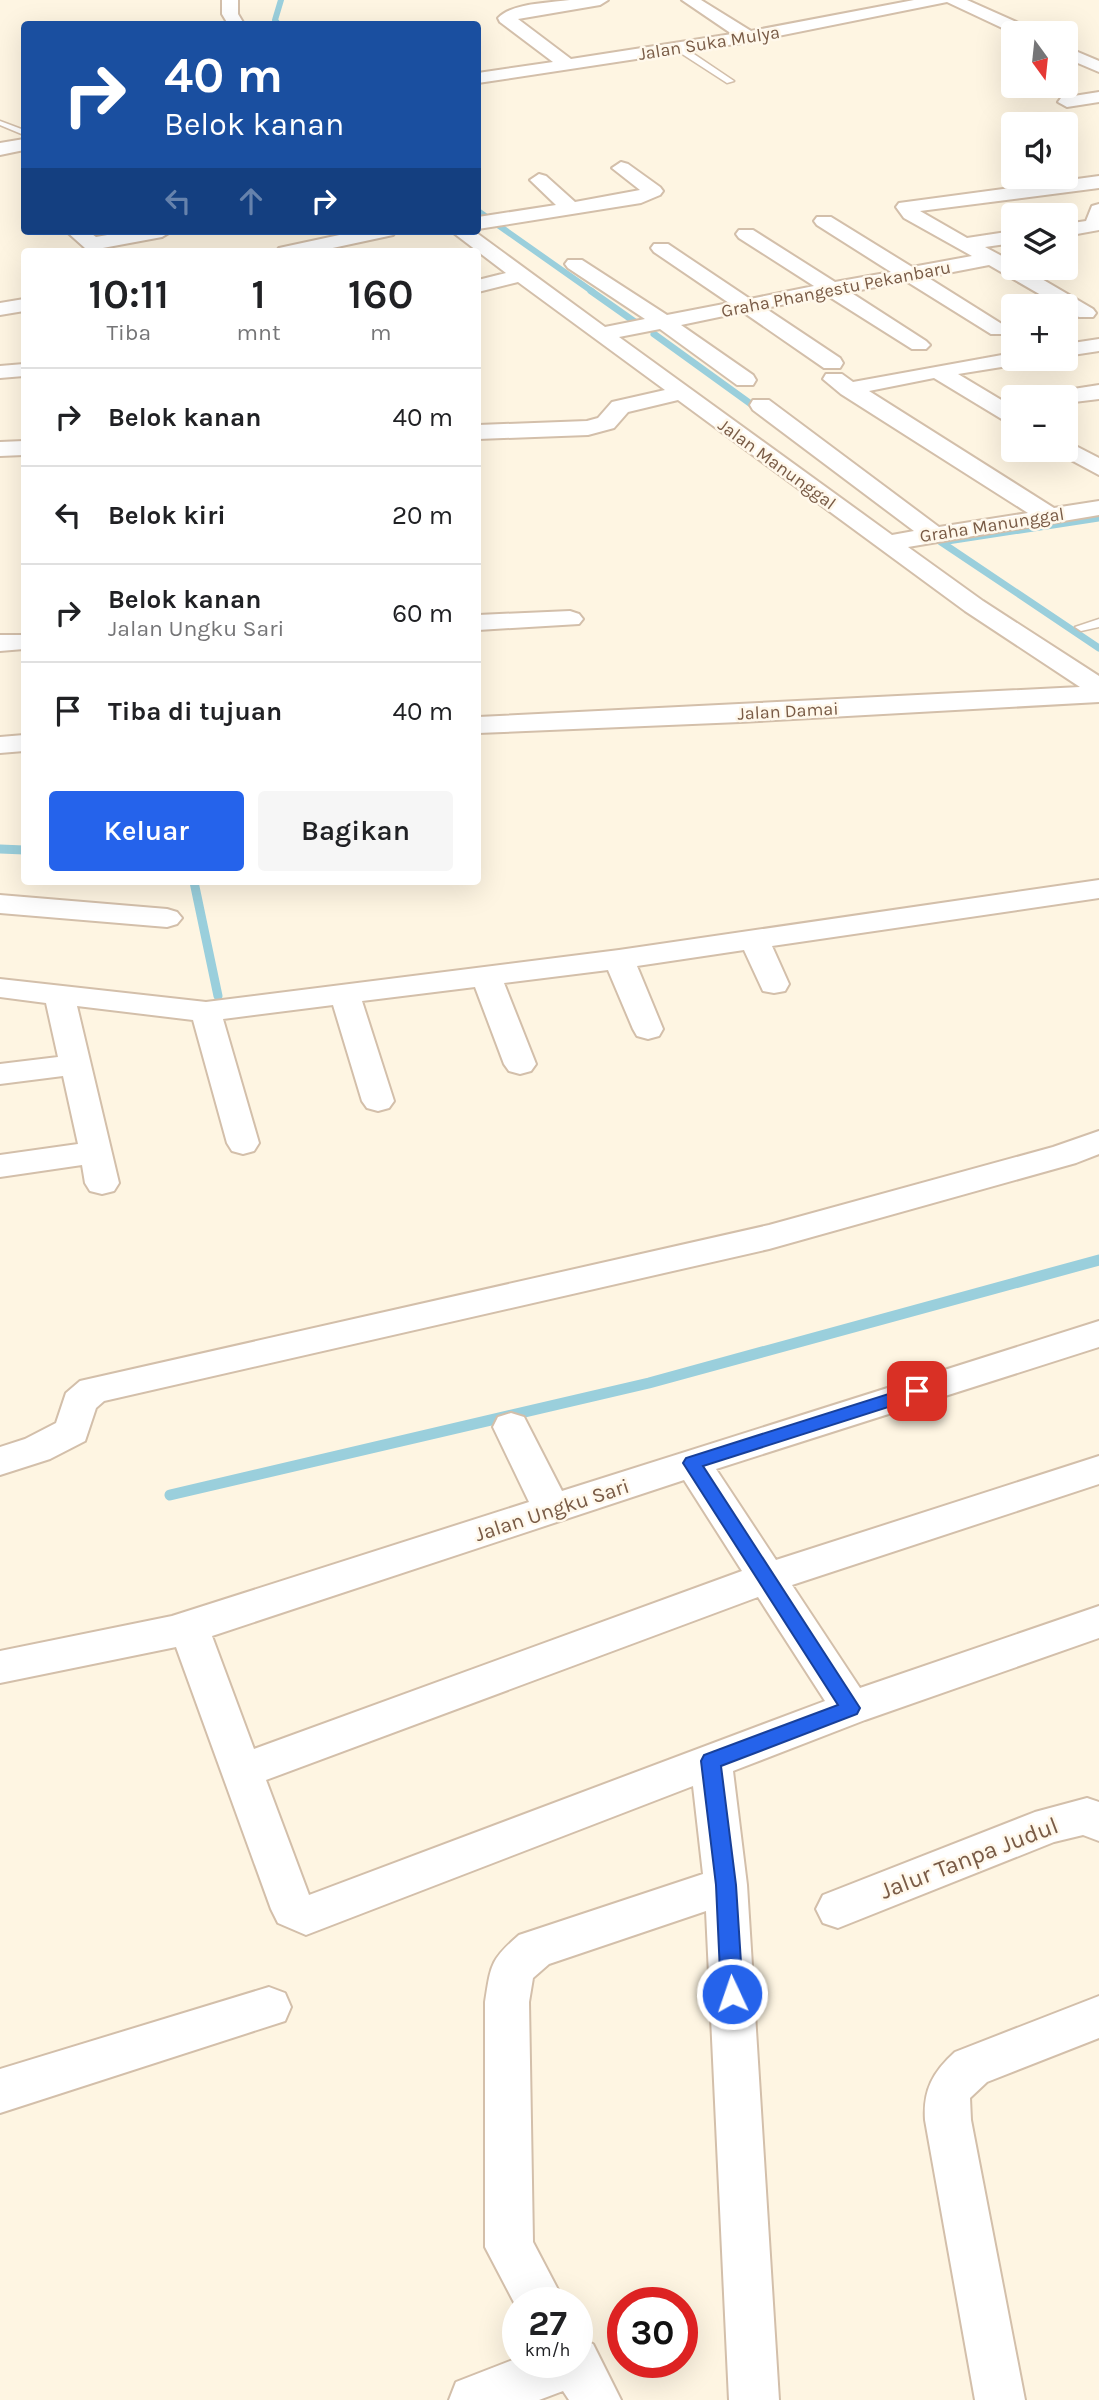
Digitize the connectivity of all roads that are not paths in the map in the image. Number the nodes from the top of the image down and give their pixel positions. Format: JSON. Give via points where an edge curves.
{"nodes":[{"id":1,"x":230,"y":0,"type":"edge"},
{"id":2,"x":600,"y":0,"type":"edge"},
{"id":3,"x":690,"y":0,"type":"edge"},
{"id":4,"x":940,"y":0,"type":"edge"},
{"id":5,"x":954,"y":0,"type":"edge"},
{"id":6,"x":234,"y":21,"type":"edge"},
{"id":7,"x":1001,"y":22,"type":"edge"},
{"id":8,"x":748,"y":37,"type":"junction"},
{"id":9,"x":679,"y":48,"type":"junction"},
{"id":10,"x":1078,"y":57,"type":"edge"},
{"id":11,"x":568,"y":65,"type":"junction"},
{"id":12,"x":1099,"y":67,"type":"edge"},
{"id":13,"x":481,"y":78,"type":"edge"},
{"id":14,"x":730,"y":81,"type":"dead end"},
{"id":15,"x":1099,"y":97,"type":"edge"},
{"id":16,"x":1067,"y":102,"type":"dead end"},
{"id":17,"x":2,"y":123,"type":"dead end"},
{"id":18,"x":21,"y":132,"type":"edge"},
{"id":19,"x":21,"y":146,"type":"edge"},
{"id":20,"x":0,"y":149,"type":"edge"},
{"id":21,"x":621,"y":168,"type":"dead end"},
{"id":22,"x":539,"y":180,"type":"dead end"},
{"id":23,"x":1099,"y":182,"type":"edge"},
{"id":24,"x":570,"y":208,"type":"junction"},
{"id":25,"x":1095,"y":218,"type":"edge"},
{"id":26,"x":824,"y":221,"type":"dead end"},
{"id":27,"x":481,"y":223,"type":"edge"},
{"id":28,"x":1078,"y":225,"type":"edge"},
{"id":29,"x":746,"y":234,"type":"dead end"},
{"id":30,"x":81,"y":235,"type":"edge"},
{"id":31,"x":140,"y":235,"type":"edge"},
{"id":32,"x":367,"y":235,"type":"edge"},
{"id":33,"x":466,"y":235,"type":"edge"},
{"id":34,"x":1001,"y":239,"type":"edge"},
{"id":35,"x":964,"y":244,"type":"junction"},
{"id":36,"x":305,"y":248,"type":"edge"},
{"id":37,"x":661,"y":248,"type":"dead end"},
{"id":38,"x":992,"y":258,"type":"junction"},
{"id":39,"x":575,"y":264,"type":"dead end"},
{"id":40,"x":912,"y":274,"type":"junction"},
{"id":41,"x":520,"y":276,"type":"junction"},
{"id":42,"x":481,"y":285,"type":"edge"},
{"id":43,"x":831,"y":289,"type":"junction"},
{"id":44,"x":21,"y":306,"type":"edge"},
{"id":45,"x":747,"y":306,"type":"junction"},
{"id":46,"x":0,"y":309,"type":"edge"},
{"id":47,"x":1086,"y":313,"type":"dead end"},
{"id":48,"x":660,"y":323,"type":"junction"},
{"id":49,"x":998,"y":330,"type":"dead end"},
{"id":50,"x":600,"y":334,"type":"junction"},
{"id":51,"x":919,"y":345,"type":"dead end"},
{"id":52,"x":1099,"y":345,"type":"edge"},
{"id":53,"x":1078,"y":348,"type":"edge"},
{"id":54,"x":1001,"y":361,"type":"edge"},
{"id":55,"x":21,"y":370,"type":"edge"},
{"id":56,"x":937,"y":371,"type":"junction"},
{"id":57,"x":0,"y":372,"type":"edge"},
{"id":58,"x":838,"y":377,"type":"junction"},
{"id":59,"x":745,"y":380,"type":"dead end"},
{"id":60,"x":1099,"y":392,"type":"edge"},
{"id":61,"x":681,"y":393,"type":"junction"},
{"id":62,"x":1078,"y":395,"type":"edge"},
{"id":63,"x":761,"y":405,"type":"dead end"},
{"id":64,"x":1001,"y":405,"type":"edge"},
{"id":65,"x":481,"y":432,"type":"edge"},
{"id":66,"x":21,"y":448,"type":"edge"},
{"id":67,"x":1099,"y":448,"type":"edge"},
{"id":68,"x":0,"y":449,"type":"edge"},
{"id":69,"x":1078,"y":449,"type":"edge"},
{"id":70,"x":1078,"y":455,"type":"edge"},
{"id":71,"x":1099,"y":468,"type":"edge"},
{"id":72,"x":1099,"y":508,"type":"edge"},
{"id":73,"x":1050,"y":516,"type":"junction"},
{"id":74,"x":932,"y":534,"type":"junction"},
{"id":75,"x":889,"y":543,"type":"junction"},
{"id":76,"x":570,"y":620,"type":"dead end"},
{"id":77,"x":481,"y":623,"type":"edge"},
{"id":78,"x":1099,"y":623,"type":"edge"},
{"id":79,"x":1081,"y":628,"type":"dead end"},
{"id":80,"x":21,"y":642,"type":"edge"},
{"id":81,"x":0,"y":643,"type":"edge"},
{"id":82,"x":1094,"y":681,"type":"edge"},
{"id":83,"x":481,"y":724,"type":"edge"},
{"id":84,"x":21,"y":743,"type":"edge"},
{"id":85,"x":0,"y":745,"type":"edge"},
{"id":86,"x":1099,"y":889,"type":"edge"},
{"id":87,"x":0,"y":904,"type":"edge"},
{"id":88,"x":167,"y":918,"type":"dead end"},
{"id":89,"x":754,"y":939,"type":"junction"},
{"id":90,"x":619,"y":959,"type":"junction"},
{"id":91,"x":486,"y":975,"type":"junction"},
{"id":92,"x":774,"y":984,"type":"dead end"},
{"id":93,"x":0,"y":988,"type":"edge"},
{"id":94,"x":59,"y":994,"type":"junction"},
{"id":95,"x":345,"y":995,"type":"junction"},
{"id":96,"x":206,"y":1012,"type":"junction"},
{"id":97,"x":648,"y":1029,"type":"dead end"},
{"id":98,"x":74,"y":1065,"type":"junction"},
{"id":99,"x":520,"y":1065,"type":"dead end"},
{"id":100,"x":0,"y":1074,"type":"edge"},
{"id":101,"x":378,"y":1101,"type":"dead end"},
{"id":102,"x":1099,"y":1142,"type":"edge"},
{"id":103,"x":243,"y":1143,"type":"dead end"},
{"id":104,"x":0,"y":1166,"type":"edge"},
{"id":105,"x":1099,"y":1334,"type":"edge"},
{"id":106,"x":510,"y":1427,"type":"dead end"},
{"id":107,"x":0,"y":1461,"type":"edge"},
{"id":108,"x":692,"y":1463,"type":"junction"},
{"id":109,"x":1099,"y":1470,"type":"edge"},
{"id":110,"x":552,"y":1510,"type":"junction"},
{"id":111,"x":767,"y":1578,"type":"junction"},
{"id":112,"x":1099,"y":1622,"type":"edge"},
{"id":113,"x":188,"y":1628,"type":"junction"},
{"id":114,"x":0,"y":1667,"type":"edge"},
{"id":115,"x":850,"y":1708,"type":"junction"},
{"id":116,"x":711,"y":1761,"type":"junction"},
{"id":117,"x":243,"y":1771,"type":"junction"},
{"id":118,"x":1099,"y":1823,"type":"edge"},
{"id":119,"x":726,"y":1885,"type":"junction"},
{"id":120,"x":838,"y":1909,"type":"dead end"},
{"id":121,"x":269,"y":2007,"type":"dead end"},
{"id":122,"x":1099,"y":2017,"type":"edge"},
{"id":123,"x":0,"y":2091,"type":"edge"},
{"id":124,"x":532,"y":2287,"type":"edge"},
{"id":125,"x":532,"y":2378,"type":"edge"},
{"id":126,"x":583,"y":2378,"type":"edge"},
{"id":127,"x":474,"y":2400,"type":"edge"},
{"id":128,"x":596,"y":2400,"type":"edge"},
{"id":129,"x":754,"y":2400,"type":"edge"},
{"id":130,"x":1000,"y":2400,"type":"edge"}],
"edges":[{"from":1,"to":6,"type":"street"},
{"from":2,"to":11,"type":"street","via":[[506,18]]},
{"from":3,"to":8,"type":"street"},
{"from":4,"to":8,"type":"street","name":"Jalan Suka Mulya"},
{"from":5,"to":7,"type":"street"},
{"from":8,"to":9,"type":"street","name":"Jalan Suka Mulya"},
{"from":9,"to":11,"type":"street","name":"Jalan Suka Mulya"},
{"from":9,"to":14,"type":"lane"},
{"from":10,"to":12,"type":"street"},
{"from":11,"to":13,"type":"street","name":"Jalan Suka Mulya"},
{"from":15,"to":16,"type":"street"},
{"from":17,"to":18,"type":"lane"},
{"from":19,"to":20,"type":"street"},
{"from":21,"to":24,"type":"street","via":[[653,191]]},
{"from":22,"to":24,"type":"street"},
{"from":23,"to":35,"type":"street","via":[[905,207]]},
{"from":24,"to":27,"type":"street"},
{"from":25,"to":28,"type":"street"},
{"from":26,"to":40,"type":"street"},
{"from":29,"to":43,"type":"street"},
{"from":30,"to":31,"type":"street","via":[[92,244]]},
{"from":32,"to":36,"type":"street"},
{"from":33,"to":41,"type":"street","name":"Jalan Manunggal"},
{"from":34,"to":35,"type":"street","name":"Graha Phangestu Pekanbaru"},
{"from":35,"to":38,"type":"street","name":"Graha Phangestu Pekanbaru"},
{"from":37,"to":45,"type":"street"},
{"from":38,"to":40,"type":"street","name":"Graha Phangestu Pekanbaru"},
{"from":38,"to":47,"type":"street"},
{"from":39,"to":48,"type":"street"},
{"from":40,"to":43,"type":"street","name":"Graha Phangestu Pekanbaru"},
{"from":40,"to":49,"type":"street"},
{"from":41,"to":42,"type":"street"},
{"from":41,"to":50,"type":"street","name":"Jalan Manunggal"},
{"from":43,"to":45,"type":"street","name":"Graha Phangestu Pekanbaru"},
{"from":43,"to":51,"type":"street"},
{"from":44,"to":46,"type":"street"},
{"from":45,"to":48,"type":"street","name":"Graha Phangestu Pekanbaru"},
{"from":45,"to":58,"type":"street"},
{"from":48,"to":50,"type":"street","name":"Graha Phangestu Pekanbaru"},
{"from":48,"to":59,"type":"street"},
{"from":50,"to":61,"type":"street","name":"Jalan Manunggal"},
{"from":52,"to":53,"type":"street"},
{"from":54,"to":56,"type":"street"},
{"from":55,"to":57,"type":"street"},
{"from":56,"to":58,"type":"street"},
{"from":56,"to":64,"type":"street"},
{"from":58,"to":73,"type":"street"},
{"from":60,"to":62,"type":"street"},
{"from":61,"to":65,"type":"street","via":[[620,407],[606,423],[588,428]]},
{"from":61,"to":75,"type":"street","name":"Jalan Manunggal"},
{"from":63,"to":74,"type":"street"},
{"from":66,"to":68,"type":"street"},
{"from":67,"to":69,"type":"street"},
{"from":70,"to":71,"type":"street"},
{"from":72,"to":73,"type":"street","name":"Graha Manunggal"},
{"from":73,"to":74,"type":"street","name":"Graha Manunggal"},
{"from":74,"to":75,"type":"street","name":"Graha Manunggal"},
{"from":75,"to":82,"type":"street","name":"Jalan Manunggal","via":[[974,606]]},
{"from":76,"to":77,"type":"street"},
{"from":78,"to":79,"type":"lane"},
{"from":80,"to":81,"type":"street"},
{"from":82,"to":83,"type":"street","name":"Jalan Damai"},
{"from":84,"to":85,"type":"street"},
{"from":86,"to":89,"type":"street"},
{"from":87,"to":88,"type":"street"},
{"from":89,"to":90,"type":"street"},
{"from":89,"to":92,"type":"street"},
{"from":90,"to":91,"type":"street"},
{"from":90,"to":97,"type":"street"},
{"from":91,"to":95,"type":"street"},
{"from":91,"to":99,"type":"street"},
{"from":93,"to":94,"type":"street"},
{"from":94,"to":96,"type":"street"},
{"from":94,"to":98,"type":"street"},
{"from":95,"to":96,"type":"street"},
{"from":95,"to":101,"type":"street"},
{"from":96,"to":103,"type":"street"},
{"from":98,"to":100,"type":"street"},
{"from":98,"to":104,"type":"street","via":[[99,1167]]},
{"from":102,"to":107,"type":"street","via":[[769,1237],[93,1390],[79,1402],[72,1431],[51,1444]]},
{"from":105,"to":108,"type":"street","name":"Jalan Ungku Sari"},
{"from":106,"to":110,"type":"street"},
{"from":108,"to":110,"type":"street","name":"Jalan Ungku Sari"},
{"from":108,"to":111,"type":"street"},
{"from":109,"to":111,"type":"street"},
{"from":110,"to":113,"type":"street","name":"Jalan Ungku Sari"},
{"from":111,"to":115,"type":"street"},
{"from":111,"to":117,"type":"street"},
{"from":112,"to":115,"type":"street"},
{"from":113,"to":114,"type":"street","name":"Jalan Ungku Sari"},
{"from":113,"to":117,"type":"street"},
{"from":115,"to":116,"type":"street"},
{"from":116,"to":117,"type":"street","via":[[306,1916],[293,1909]]},
{"from":116,"to":119,"type":"street"},
{"from":118,"to":120,"type":"street","name":"Jalur Tanpa Judul","via":[[1087,1816],[1050,1825]]},
{"from":119,"to":124,"type":"street","via":[[534,1949],[512,1969],[507,2002],[509,2246]]},
{"from":119,"to":129,"type":"street"},
{"from":121,"to":123,"type":"street"},
{"from":122,"to":130,"type":"street","via":[[971,2067],[946,2095]]},
{"from":125,"to":127,"type":"street"},
{"from":126,"to":128,"type":"street"}]}
